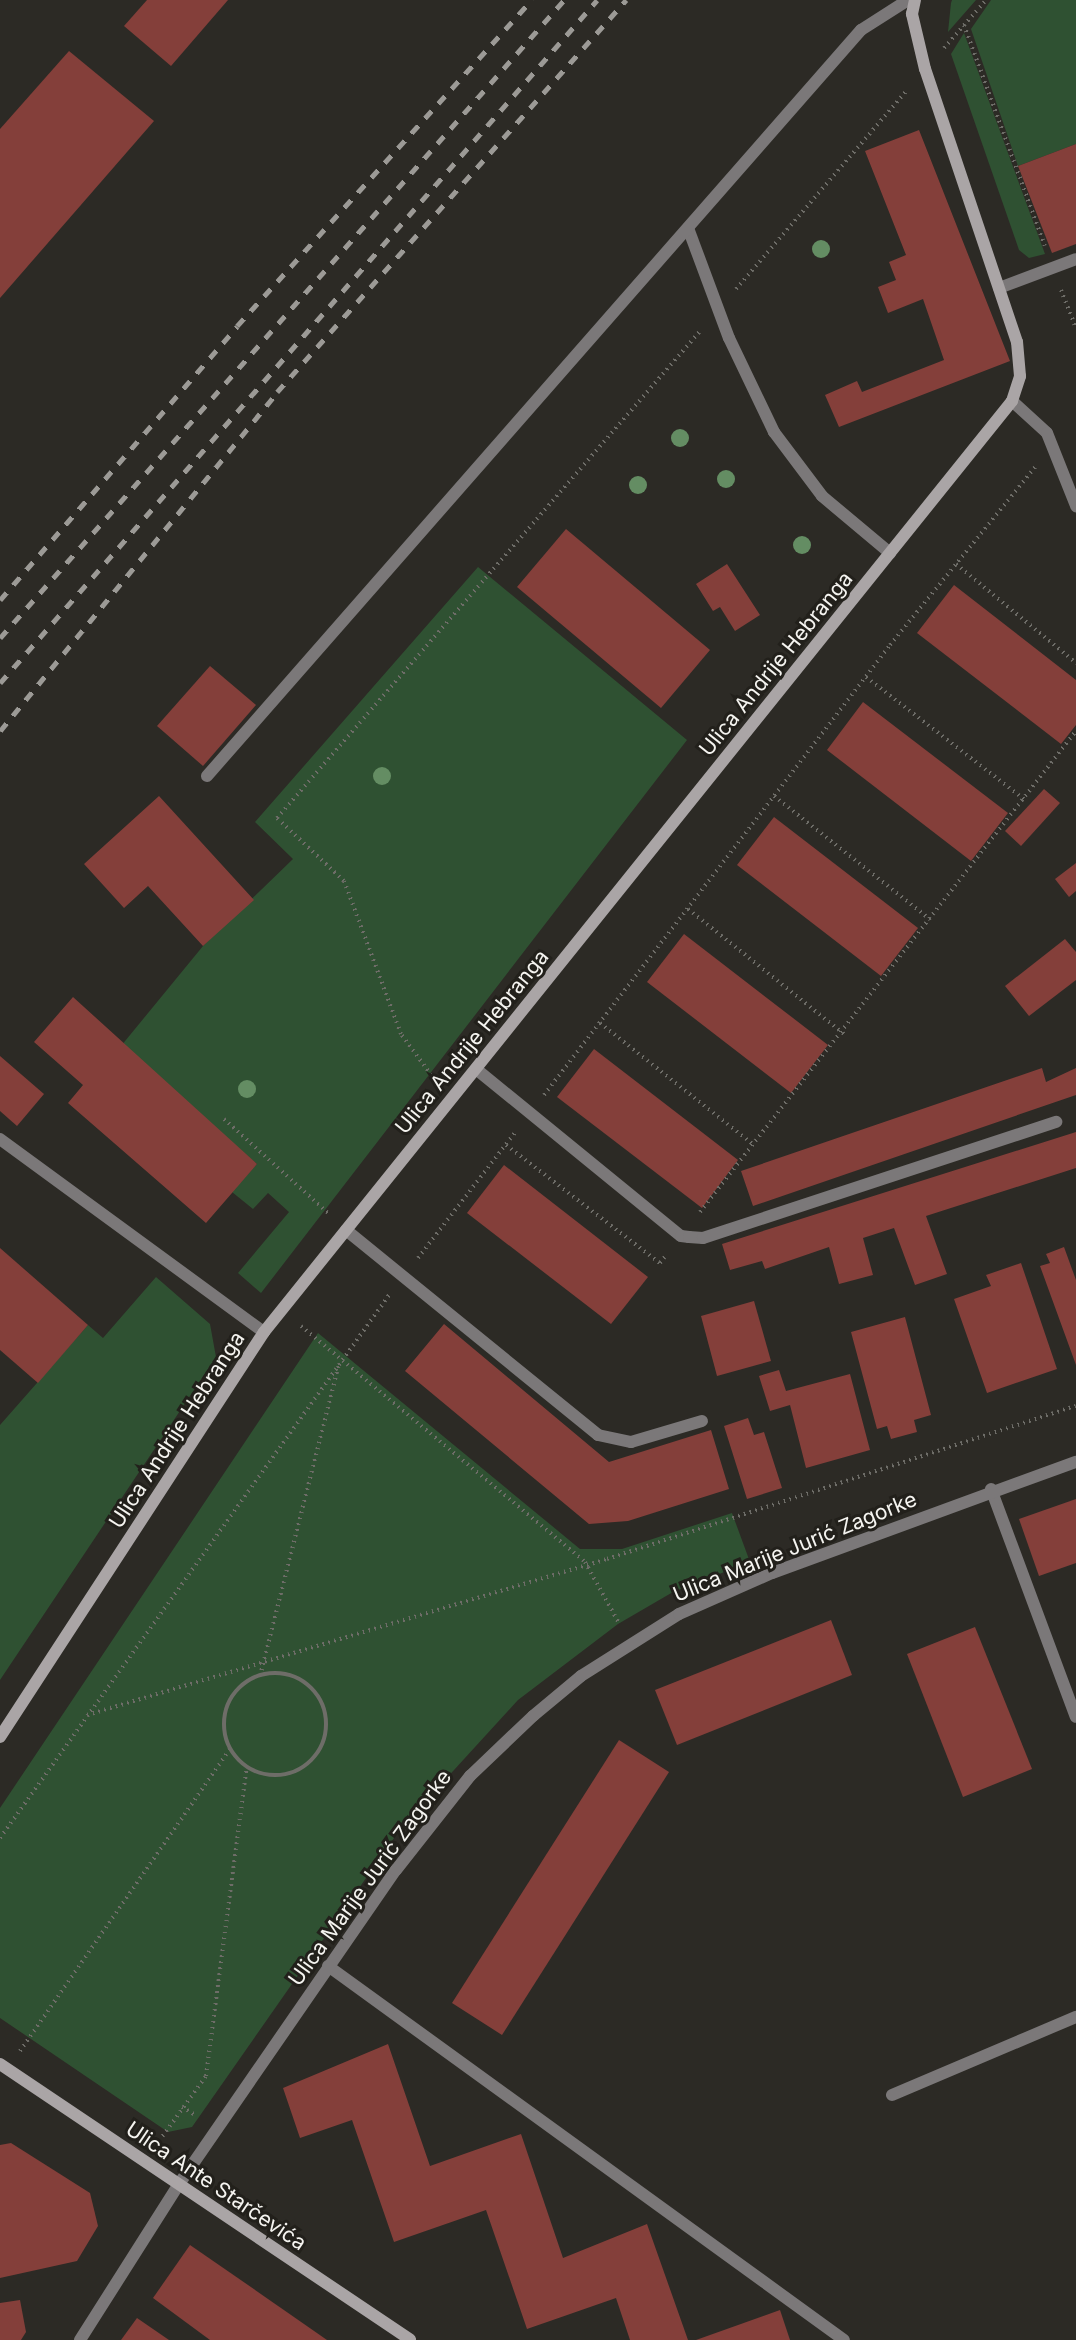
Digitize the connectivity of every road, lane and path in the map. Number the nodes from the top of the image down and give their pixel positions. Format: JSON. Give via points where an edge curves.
{"nodes":[{"id":1,"x":908,"y":0,"type":"edge"},
{"id":2,"x":915,"y":0,"type":"edge"},
{"id":3,"x":986,"y":0,"type":"edge"},
{"id":4,"x":964,"y":25,"type":"junction"},
{"id":5,"x":925,"y":69,"type":"junction"},
{"id":6,"x":688,"y":228,"type":"junction"},
{"id":7,"x":1076,"y":259,"type":"edge"},
{"id":8,"x":1053,"y":268,"type":"junction"},
{"id":9,"x":999,"y":288,"type":"junction"},
{"id":10,"x":718,"y":310,"type":"junction"},
{"id":11,"x":1076,"y":328,"type":"edge"},
{"id":12,"x":1012,"y":401,"type":"junction"},
{"id":13,"x":1076,"y":507,"type":"edge"},
{"id":14,"x":890,"y":553,"type":"junction"},
{"id":15,"x":956,"y":564,"type":"dead end"},
{"id":16,"x":1076,"y":663,"type":"edge"},
{"id":17,"x":866,"y":677,"type":"dead end"},
{"id":18,"x":1076,"y":731,"type":"edge"},
{"id":19,"x":207,"y":776,"type":"dead end"},
{"id":20,"x":774,"y":796,"type":"dead end"},
{"id":21,"x":1024,"y":799,"type":"junction"},
{"id":22,"x":688,"y":909,"type":"dead end"},
{"id":23,"x":930,"y":919,"type":"junction"},
{"id":24,"x":600,"y":1023,"type":"dead end"},
{"id":25,"x":844,"y":1034,"type":"junction"},
{"id":26,"x":476,"y":1069,"type":"junction"},
{"id":27,"x":454,"y":1096,"type":"junction"},
{"id":28,"x":224,"y":1119,"type":"dead end"},
{"id":29,"x":1056,"y":1122,"type":"dead end"},
{"id":30,"x":0,"y":1139,"type":"edge"},
{"id":31,"x":506,"y":1145,"type":"dead end"},
{"id":32,"x":754,"y":1145,"type":"junction"},
{"id":33,"x":346,"y":1230,"type":"junction"},
{"id":34,"x":681,"y":1236,"type":"junction"},
{"id":35,"x":282,"y":1310,"type":"junction"},
{"id":36,"x":264,"y":1332,"type":"junction"},
{"id":37,"x":339,"y":1359,"type":"junction"},
{"id":38,"x":1076,"y":1406,"type":"edge"},
{"id":39,"x":702,"y":1421,"type":"dead end"},
{"id":40,"x":1076,"y":1462,"type":"edge"},
{"id":41,"x":991,"y":1489,"type":"junction"},
{"id":42,"x":585,"y":1562,"type":"junction"},
{"id":43,"x":629,"y":1642,"type":"junction"},
{"id":44,"x":262,"y":1661,"type":"junction"},
{"id":45,"x":260,"y":1676,"type":"junction"},
{"id":46,"x":87,"y":1715,"type":"dead end"},
{"id":47,"x":1076,"y":1717,"type":"edge"},
{"id":48,"x":0,"y":1737,"type":"edge"},
{"id":49,"x":231,"y":1748,"type":"junction"},
{"id":50,"x":247,"y":1766,"type":"junction"},
{"id":51,"x":328,"y":1966,"type":"junction"},
{"id":52,"x":1076,"y":2017,"type":"edge"},
{"id":53,"x":4,"y":2066,"type":"edge"},
{"id":54,"x":892,"y":2095,"type":"dead end"},
{"id":55,"x":144,"y":2161,"type":"junction"},
{"id":56,"x":179,"y":2184,"type":"junction"},
{"id":57,"x":80,"y":2340,"type":"edge"},
{"id":58,"x":410,"y":2340,"type":"edge"},
{"id":59,"x":844,"y":2340,"type":"edge"}],
"edges":[{"from":1,"to":6,"type":"street","via":[[861,30]]},
{"from":2,"to":5,"type":"main road","via":[[912,14]]},
{"from":3,"to":4,"type":"path"},
{"from":4,"to":5,"type":"path"},
{"from":4,"to":8,"type":"path"},
{"from":5,"to":9,"type":"main road"},
{"from":5,"to":10,"type":"path"},
{"from":6,"to":10,"type":"street"},
{"from":6,"to":19,"type":"street"},
{"from":7,"to":8,"type":"street"},
{"from":8,"to":9,"type":"street"},
{"from":8,"to":11,"type":"path"},
{"from":9,"to":12,"type":"main road","via":[[1017,342],[1020,376]]},
{"from":10,"to":14,"type":"street","via":[[755,395],[798,469],[841,515]]},
{"from":10,"to":27,"type":"path","via":[[277,818],[344,881],[409,1051]]},
{"from":12,"to":13,"type":"street","via":[[1047,433]]},
{"from":12,"to":14,"type":"main road","name":"Ulica Andrije Hebranga"},
{"from":14,"to":26,"type":"main road","name":"Ulica Andrije Hebranga"},
{"from":15,"to":16,"type":"path"},
{"from":17,"to":21,"type":"path"},
{"from":18,"to":21,"type":"path"},
{"from":20,"to":23,"type":"path"},
{"from":21,"to":23,"type":"path"},
{"from":22,"to":25,"type":"path"},
{"from":23,"to":25,"type":"path"},
{"from":24,"to":32,"type":"path"},
{"from":25,"to":32,"type":"path"},
{"from":26,"to":27,"type":"main road","name":"Ulica Andrije Hebranga"},
{"from":26,"to":34,"type":"street"},
{"from":27,"to":33,"type":"main road","name":"Ulica Andrije Hebranga"},
{"from":28,"to":33,"type":"path"},
{"from":29,"to":34,"type":"street","via":[[703,1238]]},
{"from":30,"to":36,"type":"street"},
{"from":31,"to":34,"type":"path","via":[[660,1263]]},
{"from":32,"to":34,"type":"path"},
{"from":33,"to":35,"type":"main road","name":"Ulica Andrije Hebranga"},
{"from":33,"to":39,"type":"street","via":[[598,1435],[631,1442]]},
{"from":35,"to":36,"type":"main road","name":"Ulica Andrije Hebranga"},
{"from":35,"to":37,"type":"path"},
{"from":36,"to":48,"type":"main road","name":"Ulica Andrije Hebranga"},
{"from":37,"to":42,"type":"path"},
{"from":37,"to":44,"type":"path"},
{"from":38,"to":42,"type":"path","via":[[607,1559]]},
{"from":40,"to":41,"type":"street","name":"Ulica Marije Jurić Zagorke"},
{"from":41,"to":43,"type":"street","name":"Ulica Marije Jurić Zagorke","via":[[772,1573]]},
{"from":41,"to":47,"type":"street"},
{"from":42,"to":43,"type":"path"},
{"from":42,"to":44,"type":"path"},
{"from":43,"to":51,"type":"street","name":"Ulica Marije Jurić Zagorke","via":[[581,1676],[470,1776]]},
{"from":44,"to":45,"type":"path"},
{"from":44,"to":46,"type":"path"},
{"from":45,"to":49,"type":"path","via":[[238,1689],[228,1703],[224,1721]]},
{"from":45,"to":50,"type":"path","via":[[287,1674],[303,1681],[324,1709],[326,1727],[322,1744],[298,1770],[281,1774]]},
{"from":49,"to":50,"type":"path"},
{"from":49,"to":53,"type":"path"},
{"from":50,"to":55,"type":"path","via":[[206,2076]]},
{"from":51,"to":56,"type":"street","name":"Ulica Marije Jurić Zagorke"},
{"from":51,"to":59,"type":"street"},
{"from":52,"to":54,"type":"street"},
{"from":53,"to":55,"type":"main road","name":"Ulica Ante Starčevića"},
{"from":55,"to":56,"type":"main road","name":"Ulica Ante Starčevića"},
{"from":56,"to":57,"type":"street","name":"Ulica Marije Jurić Zagorke"},
{"from":56,"to":58,"type":"main road","name":"Ulica Ante Starčevića"}]}
